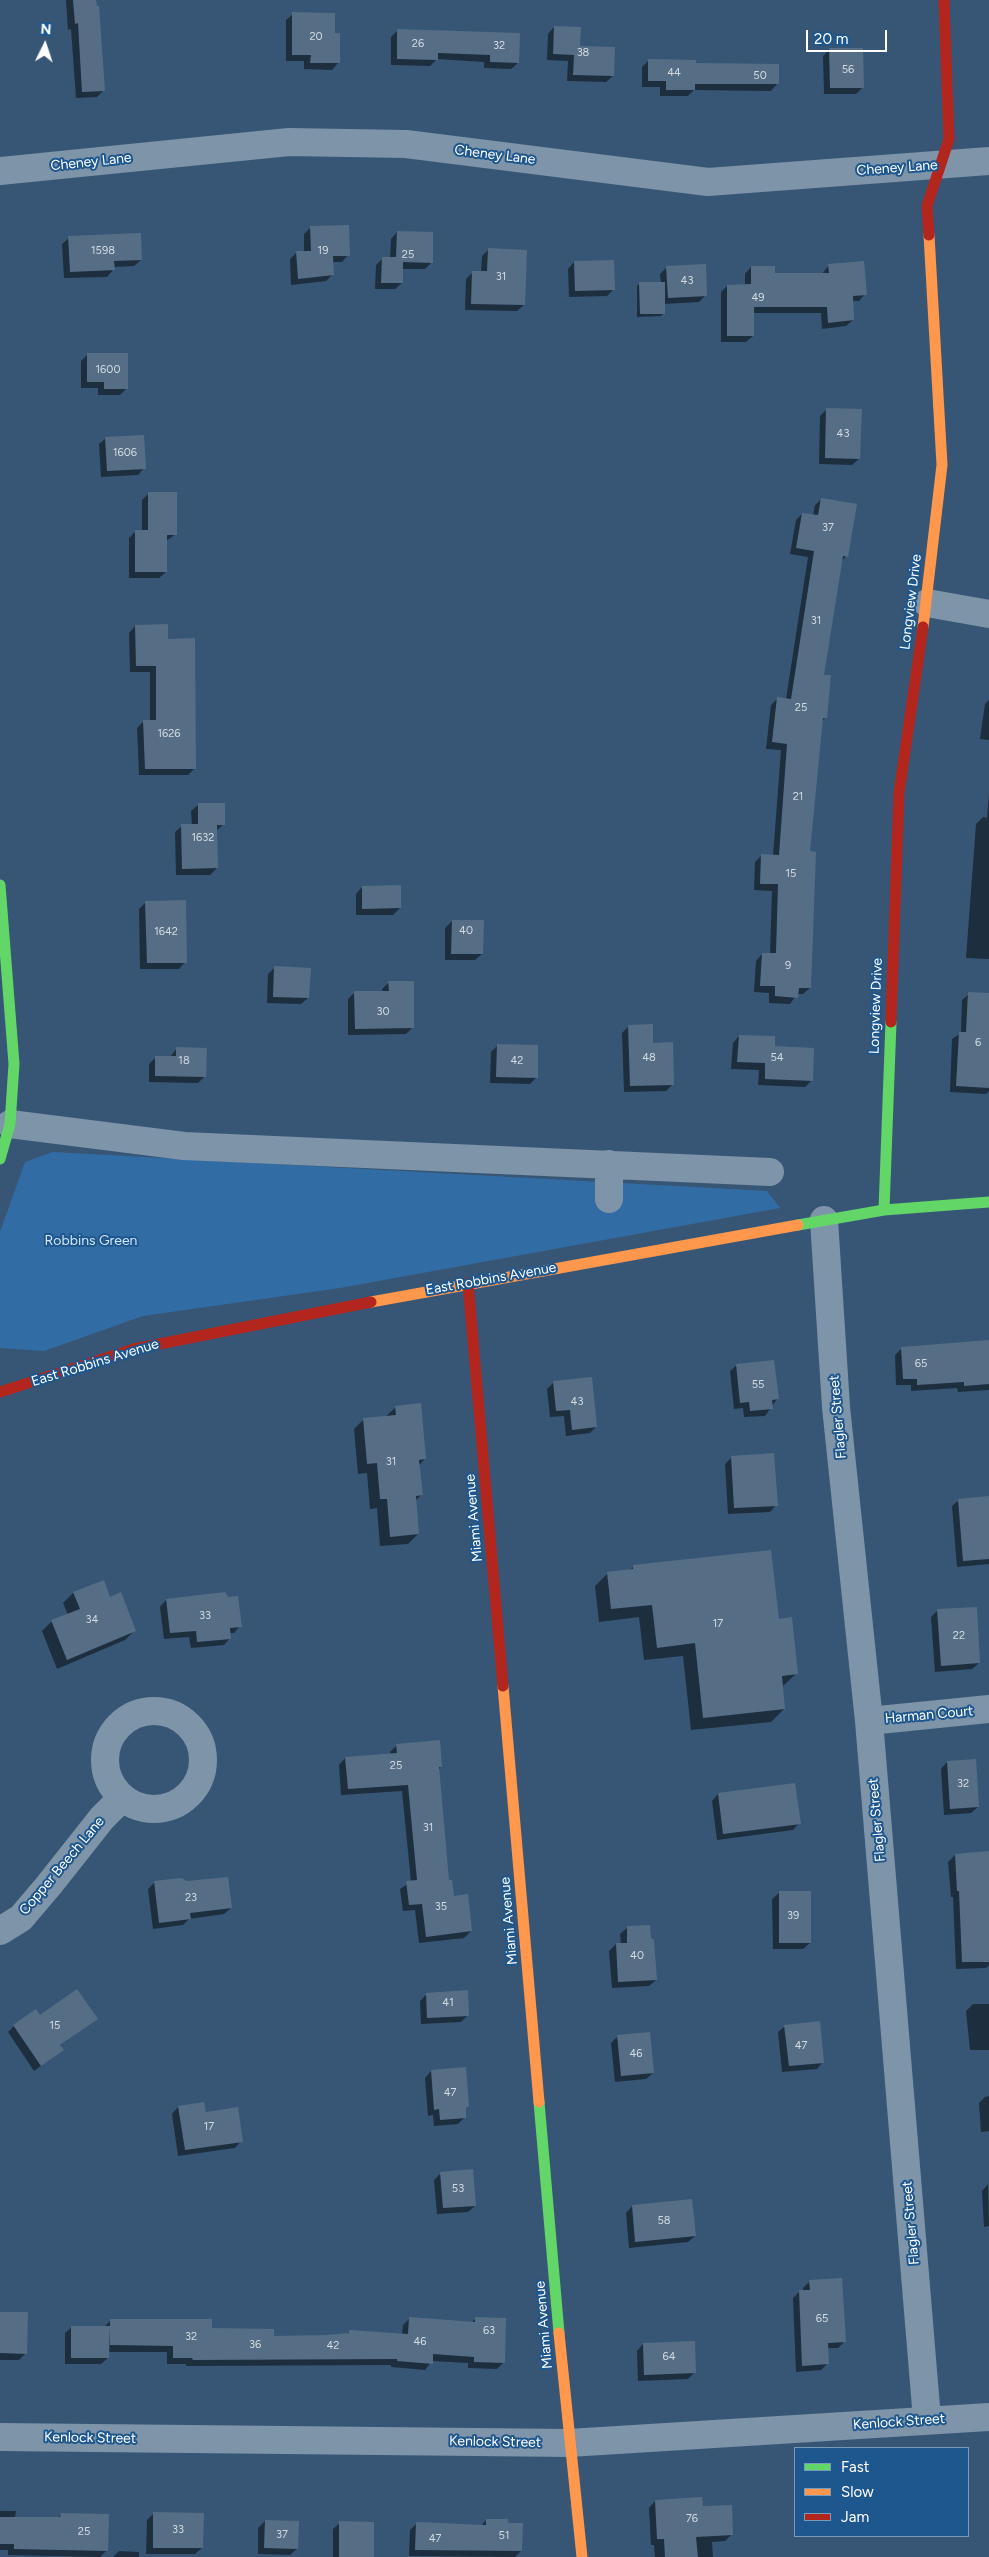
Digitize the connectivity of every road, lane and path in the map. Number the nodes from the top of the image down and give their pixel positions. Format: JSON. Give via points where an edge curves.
{"nodes":[{"id":1,"x":944,"y":0,"type":"edge"},
{"id":2,"x":989,"y":161,"type":"edge"},
{"id":3,"x":939,"y":165,"type":"junction"},
{"id":4,"x":0,"y":171,"type":"edge"},
{"id":5,"x":926,"y":603,"type":"junction"},
{"id":6,"x":989,"y":614,"type":"edge"},
{"id":7,"x":0,"y":885,"type":"edge"},
{"id":8,"x":10,"y":1124,"type":"junction"},
{"id":9,"x":0,"y":1159,"type":"edge"},
{"id":10,"x":609,"y":1164,"type":"junction"},
{"id":11,"x":770,"y":1172,"type":"dead end"},
{"id":12,"x":609,"y":1199,"type":"dead end"},
{"id":13,"x":989,"y":1202,"type":"edge"},
{"id":14,"x":884,"y":1210,"type":"junction"},
{"id":15,"x":824,"y":1220,"type":"junction"},
{"id":16,"x":468,"y":1283,"type":"junction"},
{"id":17,"x":0,"y":1392,"type":"edge"},
{"id":18,"x":989,"y":1710,"type":"edge"},
{"id":19,"x":869,"y":1721,"type":"junction"},
{"id":20,"x":122,"y":1798,"type":"dead end"},
{"id":21,"x":0,"y":1932,"type":"edge"},
{"id":22,"x":989,"y":2417,"type":"edge"},
{"id":23,"x":927,"y":2420,"type":"junction"},
{"id":24,"x":0,"y":2437,"type":"edge"},
{"id":25,"x":569,"y":2443,"type":"junction"},
{"id":26,"x":582,"y":2557,"type":"edge"}],
"edges":[{"from":1,"to":3,"type":"street","name":"Longview Drive","via":[[949,139]]},
{"from":2,"to":3,"type":"street","name":"Cheney Lane"},
{"from":3,"to":4,"type":"street","name":"Cheney Lane","via":[[708,182],[406,144],[289,142]]},
{"from":3,"to":5,"type":"street","name":"Longview Drive","via":[[927,206],[942,465]]},
{"from":5,"to":6,"type":"street"},
{"from":5,"to":14,"type":"street","name":"Longview Drive","via":[[899,793]]},
{"from":7,"to":8,"type":"street","via":[[14,1064]]},
{"from":8,"to":9,"type":"street"},
{"from":8,"to":10,"type":"street","via":[[184,1146]]},
{"from":10,"to":11,"type":"street"},
{"from":10,"to":12,"type":"street"},
{"from":13,"to":14,"type":"street","name":"East Robbins Avenue"},
{"from":14,"to":15,"type":"street","name":"East Robbins Avenue"},
{"from":15,"to":16,"type":"street","name":"East Robbins Avenue"},
{"from":15,"to":19,"type":"street","name":"Flagler Street","via":[[836,1406]]},
{"from":16,"to":17,"type":"street","name":"East Robbins Avenue","via":[[134,1349]]},
{"from":16,"to":25,"type":"street","name":"Miami Avenue"},
{"from":18,"to":19,"type":"street","name":"Harman Court"},
{"from":19,"to":23,"type":"street","name":"Flagler Street"},
{"from":20,"to":21,"type":"street","name":"Copper Beech Lane","via":[[20,1918]]},
{"from":22,"to":23,"type":"street","name":"Kenlock Street"},
{"from":23,"to":25,"type":"street","name":"Kenlock Street"},
{"from":24,"to":25,"type":"street","name":"Kenlock Street"},
{"from":25,"to":26,"type":"street","name":"Miami Avenue"}]}
